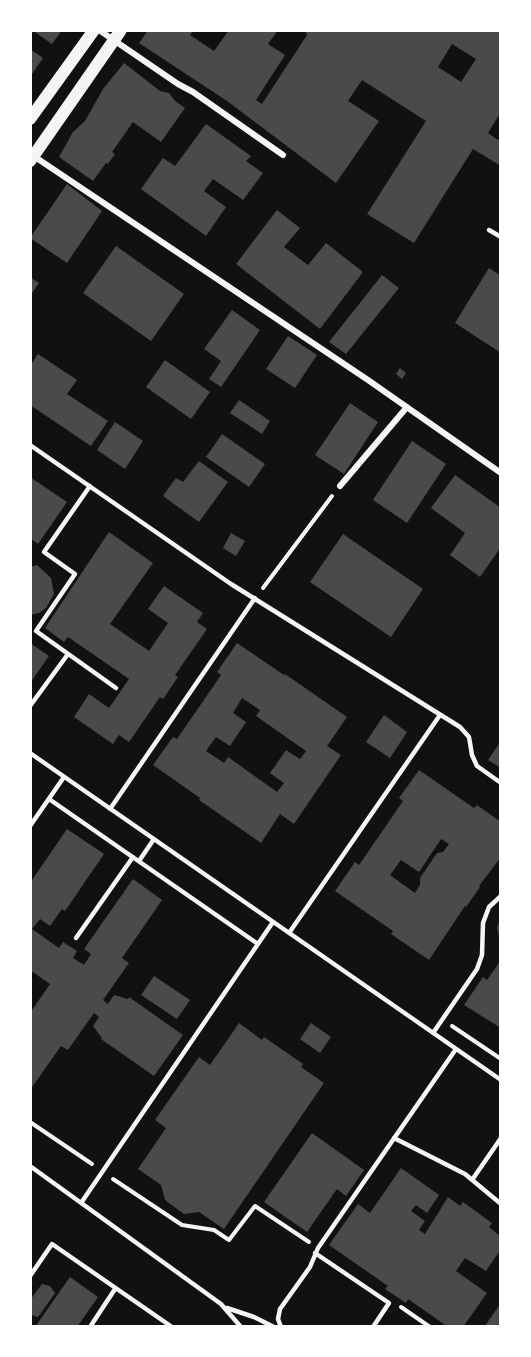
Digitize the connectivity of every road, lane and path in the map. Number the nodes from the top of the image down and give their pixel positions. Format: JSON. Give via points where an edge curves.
{"nodes":[{"id":1,"x":94,"y":30,"type":"edge"},
{"id":2,"x":99,"y":30,"type":"edge"},
{"id":3,"x":117,"y":35,"type":"edge"},
{"id":4,"x":30,"y":119,"type":"edge"},
{"id":5,"x":282,"y":155,"type":"dead end"},
{"id":6,"x":31,"y":157,"type":"edge"},
{"id":7,"x":489,"y":230,"type":"dead end"},
{"id":8,"x":501,"y":237,"type":"edge"},
{"id":9,"x":407,"y":407,"type":"junction"},
{"id":10,"x":30,"y":445,"type":"edge"},
{"id":11,"x":501,"y":473,"type":"edge"},
{"id":12,"x":90,"y":486,"type":"junction"},
{"id":13,"x":340,"y":486,"type":"joint"},
{"id":14,"x":255,"y":598,"type":"junction"},
{"id":15,"x":68,"y":654,"type":"junction"},
{"id":16,"x":116,"y":688,"type":"dead end"},
{"id":17,"x":30,"y":706,"type":"edge"},
{"id":18,"x":440,"y":715,"type":"junction"},
{"id":19,"x":30,"y":753,"type":"edge"},
{"id":20,"x":64,"y":777,"type":"junction"},
{"id":21,"x":501,"y":783,"type":"edge"},
{"id":22,"x":49,"y":799,"type":"junction"},
{"id":23,"x":110,"y":809,"type":"junction"},
{"id":24,"x":30,"y":826,"type":"edge"},
{"id":25,"x":154,"y":839,"type":"junction"},
{"id":26,"x":133,"y":857,"type":"junction"},
{"id":27,"x":139,"y":861,"type":"junction"},
{"id":28,"x":501,"y":896,"type":"edge"},
{"id":29,"x":273,"y":922,"type":"junction"},
{"id":30,"x":289,"y":933,"type":"junction"},
{"id":31,"x":76,"y":938,"type":"dead end"},
{"id":32,"x":258,"y":944,"type":"junction"},
{"id":33,"x":442,"y":1019,"type":"junction"},
{"id":34,"x":433,"y":1033,"type":"junction"},
{"id":35,"x":456,"y":1049,"type":"junction"},
{"id":36,"x":501,"y":1059,"type":"edge"},
{"id":37,"x":501,"y":1080,"type":"edge"},
{"id":38,"x":394,"y":1138,"type":"junction"},
{"id":39,"x":501,"y":1138,"type":"edge"},
{"id":40,"x":30,"y":1166,"type":"edge"},
{"id":41,"x":472,"y":1180,"type":"junction"},
{"id":42,"x":81,"y":1203,"type":"junction"},
{"id":43,"x":501,"y":1204,"type":"edge"},
{"id":44,"x":315,"y":1253,"type":"junction"},
{"id":45,"x":30,"y":1276,"type":"edge"},
{"id":46,"x":115,"y":1289,"type":"junction"},
{"id":47,"x":221,"y":1304,"type":"junction"},
{"id":48,"x":90,"y":1327,"type":"edge"},
{"id":49,"x":172,"y":1327,"type":"edge"},
{"id":50,"x":241,"y":1327,"type":"edge"},
{"id":51,"x":274,"y":1327,"type":"edge"},
{"id":52,"x":281,"y":1327,"type":"edge"},
{"id":53,"x":373,"y":1327,"type":"edge"}],
"edges":[{"from":1,"to":4,"type":"main road"},
{"from":2,"to":3,"type":"street"},
{"from":3,"to":5,"type":"street","via":[[178,84]]},
{"from":3,"to":6,"type":"main road"},
{"from":6,"to":9,"type":"street"},
{"from":7,"to":8,"type":"lane"},
{"from":9,"to":11,"type":"street"},
{"from":9,"to":13,"type":"street"},
{"from":10,"to":12,"type":"lane"},
{"from":12,"to":14,"type":"lane"},
{"from":12,"to":15,"type":"lane","via":[[44,552],[75,574],[36,631]]},
{"from":13,"to":14,"type":"path"},
{"from":14,"to":18,"type":"lane"},
{"from":14,"to":23,"type":"lane"},
{"from":15,"to":16,"type":"lane"},
{"from":15,"to":17,"type":"lane"},
{"from":18,"to":21,"type":"lane","via":[[463,729],[477,766]]},
{"from":18,"to":30,"type":"lane"},
{"from":19,"to":20,"type":"lane"},
{"from":20,"to":22,"type":"lane"},
{"from":20,"to":23,"type":"lane"},
{"from":22,"to":24,"type":"lane"},
{"from":22,"to":26,"type":"lane"},
{"from":23,"to":25,"type":"lane"},
{"from":25,"to":27,"type":"lane"},
{"from":25,"to":29,"type":"lane"},
{"from":26,"to":27,"type":"lane"},
{"from":26,"to":31,"type":"lane"},
{"from":27,"to":32,"type":"lane"},
{"from":28,"to":33,"type":"lane","via":[[489,907],[483,922],[482,955],[477,969]]},
{"from":29,"to":30,"type":"lane"},
{"from":29,"to":32,"type":"lane"},
{"from":30,"to":34,"type":"lane"},
{"from":32,"to":42,"type":"lane"},
{"from":33,"to":34,"type":"lane"},
{"from":33,"to":36,"type":"path"},
{"from":34,"to":35,"type":"lane"},
{"from":35,"to":37,"type":"lane"},
{"from":35,"to":38,"type":"lane"},
{"from":38,"to":41,"type":"lane"},
{"from":38,"to":44,"type":"lane"},
{"from":39,"to":41,"type":"lane"},
{"from":40,"to":42,"type":"lane"},
{"from":41,"to":43,"type":"lane"},
{"from":42,"to":47,"type":"lane"},
{"from":44,"to":52,"type":"lane","via":[[310,1267],[280,1310]]},
{"from":44,"to":53,"type":"lane","via":[[389,1303]]},
{"from":45,"to":46,"type":"lane","via":[[52,1244]]},
{"from":46,"to":48,"type":"lane"},
{"from":46,"to":49,"type":"lane"},
{"from":47,"to":50,"type":"lane"},
{"from":47,"to":51,"type":"lane"}]}
